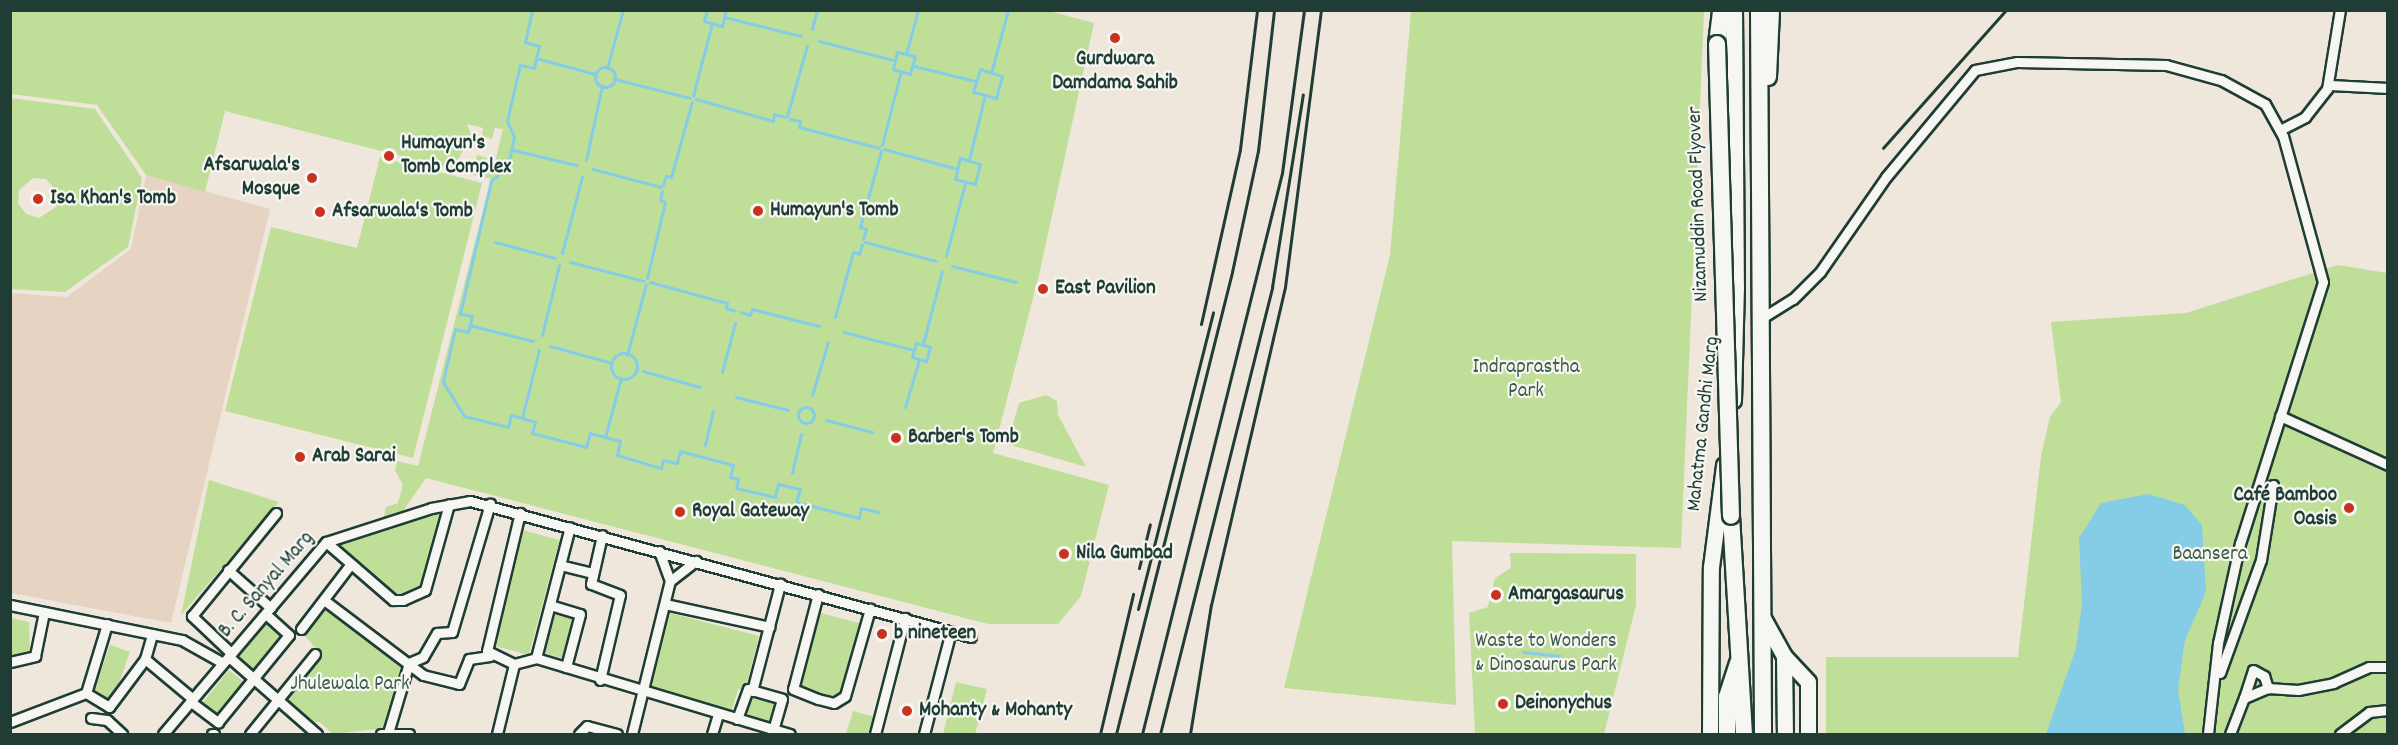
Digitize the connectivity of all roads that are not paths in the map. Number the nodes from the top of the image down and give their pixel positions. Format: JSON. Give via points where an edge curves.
{"nodes":[{"id":1,"x":1719,"y":10,"type":"edge"},
{"id":2,"x":1734,"y":10,"type":"edge"},
{"id":3,"x":1759,"y":10,"type":"edge"},
{"id":4,"x":1771,"y":10,"type":"edge"},
{"id":5,"x":2340,"y":10,"type":"edge"},
{"id":6,"x":2330,"y":85,"type":"junction"},
{"id":7,"x":2388,"y":88,"type":"edge"},
{"id":8,"x":2280,"y":130,"type":"junction"},
{"id":9,"x":1759,"y":168,"type":"junction"},
{"id":10,"x":1736,"y":288,"type":"joint"},
{"id":11,"x":1762,"y":318,"type":"junction"},
{"id":12,"x":2280,"y":416,"type":"junction"},
{"id":13,"x":2388,"y":465,"type":"edge"},
{"id":14,"x":2273,"y":485,"type":"dead end"},
{"id":15,"x":449,"y":504,"type":"junction"},
{"id":16,"x":489,"y":504,"type":"junction"},
{"id":17,"x":276,"y":513,"type":"dead end"},
{"id":18,"x":520,"y":513,"type":"junction"},
{"id":19,"x":570,"y":526,"type":"junction"},
{"id":20,"x":602,"y":536,"type":"junction"},
{"id":21,"x":326,"y":542,"type":"junction"},
{"id":22,"x":658,"y":551,"type":"junction"},
{"id":23,"x":696,"y":561,"type":"junction"},
{"id":24,"x":350,"y":565,"type":"junction"},
{"id":25,"x":560,"y":565,"type":"junction"},
{"id":26,"x":228,"y":570,"type":"junction"},
{"id":27,"x":593,"y":573,"type":"junction"},
{"id":28,"x":670,"y":581,"type":"junction"},
{"id":29,"x":780,"y":584,"type":"junction"},
{"id":30,"x":818,"y":594,"type":"junction"},
{"id":31,"x":324,"y":600,"type":"junction"},
{"id":32,"x":10,"y":604,"type":"edge"},
{"id":33,"x":665,"y":604,"type":"junction"},
{"id":34,"x":550,"y":605,"type":"junction"},
{"id":35,"x":870,"y":609,"type":"junction"},
{"id":36,"x":269,"y":611,"type":"junction"},
{"id":37,"x":44,"y":612,"type":"junction"},
{"id":38,"x":905,"y":618,"type":"junction"},
{"id":39,"x":1763,"y":618,"type":"junction"},
{"id":40,"x":107,"y":624,"type":"junction"},
{"id":41,"x":770,"y":627,"type":"junction"},
{"id":42,"x":301,"y":629,"type":"dead end"},
{"id":43,"x":951,"y":631,"type":"junction"},
{"id":44,"x":152,"y":634,"type":"junction"},
{"id":45,"x":971,"y":637,"type":"dead end"},
{"id":46,"x":1742,"y":651,"type":"junction"},
{"id":47,"x":315,"y":654,"type":"dead end"},
{"id":48,"x":490,"y":656,"type":"junction"},
{"id":49,"x":1784,"y":656,"type":"junction"},
{"id":50,"x":228,"y":658,"type":"junction"},
{"id":51,"x":536,"y":658,"type":"junction"},
{"id":52,"x":145,"y":659,"type":"junction"},
{"id":53,"x":10,"y":662,"type":"edge"},
{"id":54,"x":409,"y":663,"type":"junction"},
{"id":55,"x":514,"y":664,"type":"junction"},
{"id":56,"x":566,"y":667,"type":"junction"},
{"id":57,"x":2388,"y":667,"type":"edge"},
{"id":58,"x":253,"y":678,"type":"junction"},
{"id":59,"x":600,"y":680,"type":"junction"},
{"id":60,"x":2217,"y":681,"type":"junction"},
{"id":61,"x":2268,"y":688,"type":"junction"},
{"id":62,"x":752,"y":691,"type":"junction"},
{"id":63,"x":795,"y":691,"type":"junction"},
{"id":64,"x":642,"y":692,"type":"junction"},
{"id":65,"x":86,"y":693,"type":"junction"},
{"id":66,"x":2244,"y":698,"type":"junction"},
{"id":67,"x":782,"y":699,"type":"junction"},
{"id":68,"x":192,"y":700,"type":"junction"},
{"id":69,"x":279,"y":701,"type":"junction"},
{"id":70,"x":2388,"y":710,"type":"edge"},
{"id":71,"x":718,"y":714,"type":"junction"},
{"id":72,"x":91,"y":718,"type":"dead end"},
{"id":73,"x":737,"y":719,"type":"junction"},
{"id":74,"x":10,"y":722,"type":"edge"},
{"id":75,"x":773,"y":732,"type":"edge"},
{"id":76,"x":313,"y":734,"type":"edge"},
{"id":77,"x":384,"y":734,"type":"edge"},
{"id":78,"x":876,"y":734,"type":"edge"},
{"id":79,"x":122,"y":735,"type":"edge"},
{"id":80,"x":163,"y":735,"type":"edge"},
{"id":81,"x":250,"y":735,"type":"edge"},
{"id":82,"x":409,"y":735,"type":"edge"},
{"id":83,"x":497,"y":735,"type":"edge"},
{"id":84,"x":579,"y":735,"type":"edge"},
{"id":85,"x":617,"y":735,"type":"edge"},
{"id":86,"x":632,"y":735,"type":"edge"},
{"id":87,"x":712,"y":735,"type":"edge"},
{"id":88,"x":790,"y":735,"type":"edge"},
{"id":89,"x":924,"y":735,"type":"edge"},
{"id":90,"x":1710,"y":735,"type":"edge"},
{"id":91,"x":1727,"y":735,"type":"edge"},
{"id":92,"x":1744,"y":735,"type":"edge"},
{"id":93,"x":1763,"y":735,"type":"edge"},
{"id":94,"x":1785,"y":735,"type":"edge"},
{"id":95,"x":1808,"y":735,"type":"edge"},
{"id":96,"x":2208,"y":735,"type":"edge"},
{"id":97,"x":2230,"y":735,"type":"edge"},
{"id":98,"x":2340,"y":735,"type":"edge"}],
"edges":[{"from":1,"to":46,"type":"highway","name":"Nizamuddin Road Flyover","bridge":true,"via":[[1731,516]]},
{"from":2,"to":10,"type":"highway","name":"Mahatma Gandhi Marg"},
{"from":3,"to":9,"type":"highway"},
{"from":4,"to":9,"type":"highway"},
{"from":5,"to":6,"type":"street"},
{"from":6,"to":7,"type":"street"},
{"from":6,"to":8,"type":"street","via":[[2305,117]]},
{"from":8,"to":11,"type":"street","via":[[2265,104],[2221,80],[2166,65],[2111,60],[1990,64],[1965,77],[1821,272],[1793,299]]},
{"from":8,"to":12,"type":"street","via":[[2323,282]]},
{"from":9,"to":11,"type":"highway"},
{"from":10,"to":90,"type":"main road","name":"Mahatma Gandhi Marg","via":[[1736,370],[1711,567]]},
{"from":11,"to":39,"type":"highway"},
{"from":12,"to":13,"type":"street"},
{"from":12,"to":60,"type":"street","via":[[2240,543],[2218,642]]},
{"from":14,"to":60,"type":"street","via":[[2261,560]]},
{"from":15,"to":16,"type":"street","name":"B. C. Sanyal Marg"},
{"from":15,"to":21,"type":"street","name":"B. C. Sanyal Marg"},
{"from":15,"to":24,"type":"street","via":[[424,591],[397,602]]},
{"from":16,"to":18,"type":"street","name":"B. C. Sanyal Marg"},
{"from":16,"to":54,"type":"street","via":[[452,632],[437,633],[423,657]]},
{"from":17,"to":26,"type":"street"},
{"from":18,"to":19,"type":"street","name":"B. C. Sanyal Marg"},
{"from":18,"to":48,"type":"street","via":[[488,647]]},
{"from":19,"to":20,"type":"street","name":"B. C. Sanyal Marg"},
{"from":19,"to":25,"type":"street"},
{"from":20,"to":22,"type":"street","name":"B. C. Sanyal Marg"},
{"from":20,"to":27,"type":"street"},
{"from":21,"to":24,"type":"street"},
{"from":21,"to":36,"type":"street","name":"B. C. Sanyal Marg"},
{"from":22,"to":23,"type":"street","name":"B. C. Sanyal Marg"},
{"from":22,"to":28,"type":"street"},
{"from":23,"to":28,"type":"street"},
{"from":23,"to":29,"type":"street","name":"B. C. Sanyal Marg"},
{"from":24,"to":31,"type":"street"},
{"from":25,"to":27,"type":"street"},
{"from":25,"to":34,"type":"street"},
{"from":26,"to":36,"type":"street"},
{"from":26,"to":50,"type":"street","via":[[192,618]]},
{"from":27,"to":59,"type":"street","via":[[591,584],[620,595]]},
{"from":28,"to":33,"type":"street"},
{"from":29,"to":30,"type":"street","name":"B. C. Sanyal Marg"},
{"from":29,"to":41,"type":"street"},
{"from":30,"to":35,"type":"street","name":"B. C. Sanyal Marg"},
{"from":30,"to":63,"type":"street"},
{"from":31,"to":42,"type":"street"},
{"from":31,"to":54,"type":"street"},
{"from":32,"to":37,"type":"street"},
{"from":33,"to":41,"type":"street"},
{"from":33,"to":64,"type":"street"},
{"from":34,"to":51,"type":"street"},
{"from":34,"to":56,"type":"street","via":[[580,614]]},
{"from":35,"to":38,"type":"street","name":"B. C. Sanyal Marg"},
{"from":35,"to":63,"type":"street","via":[[843,700],[834,703]]},
{"from":36,"to":50,"type":"street","name":"B. C. Sanyal Marg"},
{"from":36,"to":58,"type":"street","via":[[289,635]]},
{"from":37,"to":40,"type":"street"},
{"from":37,"to":53,"type":"street","via":[[35,656]]},
{"from":38,"to":43,"type":"street","name":"B. C. Sanyal Marg"},
{"from":38,"to":78,"type":"street"},
{"from":39,"to":49,"type":"main road"},
{"from":39,"to":93,"type":"highway"},
{"from":40,"to":44,"type":"street"},
{"from":40,"to":65,"type":"street"},
{"from":41,"to":62,"type":"street"},
{"from":43,"to":45,"type":"street","name":"B. C. Sanyal Marg"},
{"from":43,"to":89,"type":"street"},
{"from":44,"to":50,"type":"street","via":[[182,640]]},
{"from":44,"to":52,"type":"street"},
{"from":46,"to":91,"type":"highway","via":[[1727,697]]},
{"from":46,"to":92,"type":"highway","name":"Nizamuddin Road Flyover"},
{"from":47,"to":69,"type":"street"},
{"from":48,"to":54,"type":"street","via":[[469,659],[456,685],[423,675]]},
{"from":48,"to":55,"type":"street"},
{"from":49,"to":94,"type":"main road"},
{"from":49,"to":95,"type":"main road","via":[[1808,682]]},
{"from":50,"to":58,"type":"street"},
{"from":50,"to":68,"type":"street","name":"B. C. Sanyal Marg"},
{"from":51,"to":55,"type":"street"},
{"from":51,"to":56,"type":"street"},
{"from":52,"to":65,"type":"street","via":[[111,706]]},
{"from":52,"to":68,"type":"street"},
{"from":54,"to":77,"type":"street"},
{"from":55,"to":83,"type":"street"},
{"from":56,"to":59,"type":"street"},
{"from":57,"to":61,"type":"street","via":[[2369,667],[2298,690]]},
{"from":58,"to":68,"type":"street","via":[[218,722]]},
{"from":58,"to":69,"type":"street"},
{"from":59,"to":64,"type":"street"},
{"from":60,"to":96,"type":"street"},
{"from":61,"to":66,"type":"street"},
{"from":61,"to":66,"type":"street","via":[[2264,676],[2253,670]]},
{"from":62,"to":67,"type":"street"},
{"from":62,"to":73,"type":"street","via":[[748,689]]},
{"from":63,"to":67,"type":"street"},
{"from":64,"to":71,"type":"street"},
{"from":64,"to":86,"type":"street"},
{"from":65,"to":74,"type":"street"},
{"from":66,"to":97,"type":"street"},
{"from":67,"to":75,"type":"street"},
{"from":68,"to":80,"type":"street","name":"B. C. Sanyal Marg"},
{"from":69,"to":76,"type":"street"},
{"from":69,"to":81,"type":"street"},
{"from":70,"to":98,"type":"street","via":[[2369,712]]},
{"from":71,"to":73,"type":"street"},
{"from":71,"to":87,"type":"street"},
{"from":72,"to":79,"type":"street","via":[[107,720]]},
{"from":73,"to":75,"type":"street"},
{"from":75,"to":88,"type":"street"},
{"from":77,"to":82,"type":"street"},
{"from":84,"to":85,"type":"street","via":[[587,726]]}]}
